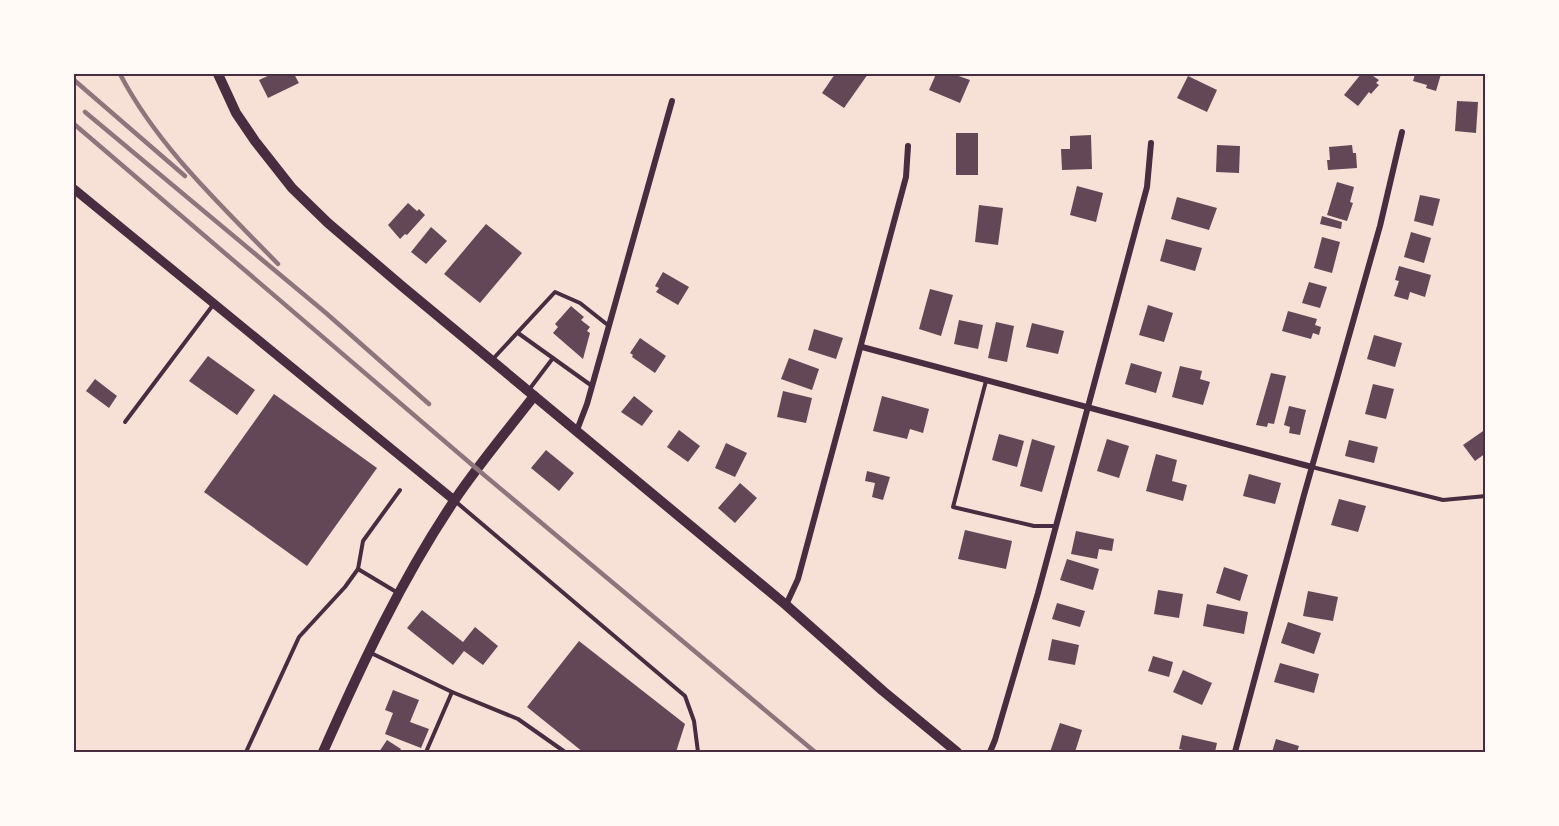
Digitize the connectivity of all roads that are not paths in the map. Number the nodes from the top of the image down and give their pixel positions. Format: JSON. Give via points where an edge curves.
{"nodes":[{"id":1,"x":218,"y":74,"type":"edge"},
{"id":2,"x":672,"y":101,"type":"dead end"},
{"id":3,"x":1402,"y":132,"type":"dead end"},
{"id":4,"x":1151,"y":143,"type":"dead end"},
{"id":5,"x":908,"y":146,"type":"dead end"},
{"id":6,"x":74,"y":189,"type":"edge"},
{"id":7,"x":214,"y":304,"type":"junction"},
{"id":8,"x":609,"y":326,"type":"junction"},
{"id":9,"x":518,"y":333,"type":"junction"},
{"id":10,"x":862,"y":347,"type":"junction"},
{"id":11,"x":553,"y":358,"type":"junction"},
{"id":12,"x":491,"y":361,"type":"junction"},
{"id":13,"x":986,"y":381,"type":"junction"},
{"id":14,"x":592,"y":386,"type":"junction"},
{"id":15,"x":531,"y":394,"type":"junction"},
{"id":16,"x":1089,"y":407,"type":"junction"},
{"id":17,"x":125,"y":422,"type":"dead end"},
{"id":18,"x":577,"y":430,"type":"junction"},
{"id":19,"x":1312,"y":466,"type":"junction"},
{"id":20,"x":400,"y":490,"type":"dead end"},
{"id":21,"x":1485,"y":496,"type":"edge"},
{"id":22,"x":454,"y":500,"type":"junction"},
{"id":23,"x":1056,"y":526,"type":"junction"},
{"id":24,"x":358,"y":569,"type":"junction"},
{"id":25,"x":398,"y":594,"type":"junction"},
{"id":26,"x":786,"y":604,"type":"junction"},
{"id":27,"x":368,"y":651,"type":"junction"},
{"id":28,"x":452,"y":693,"type":"junction"},
{"id":29,"x":246,"y":753,"type":"edge"},
{"id":30,"x":323,"y":753,"type":"edge"},
{"id":31,"x":426,"y":753,"type":"edge"},
{"id":32,"x":565,"y":753,"type":"edge"},
{"id":33,"x":698,"y":753,"type":"edge"},
{"id":34,"x":957,"y":753,"type":"edge"},
{"id":35,"x":990,"y":753,"type":"edge"},
{"id":36,"x":1235,"y":753,"type":"edge"}],
"edges":[{"from":1,"to":12,"type":"main road","via":[[236,114],[292,188]]},
{"from":2,"to":8,"type":"street"},
{"from":3,"to":19,"type":"street","via":[[1380,226]]},
{"from":4,"to":16,"type":"street","via":[[1147,187]]},
{"from":5,"to":10,"type":"street","via":[[906,177]]},
{"from":6,"to":7,"type":"street"},
{"from":7,"to":17,"type":"lane"},
{"from":7,"to":22,"type":"street"},
{"from":8,"to":9,"type":"lane","via":[[580,303],[555,292]]},
{"from":8,"to":14,"type":"street"},
{"from":9,"to":11,"type":"lane"},
{"from":9,"to":12,"type":"lane"},
{"from":10,"to":13,"type":"street"},
{"from":10,"to":26,"type":"street","via":[[798,579]]},
{"from":11,"to":14,"type":"lane"},
{"from":11,"to":15,"type":"lane"},
{"from":12,"to":15,"type":"main road"},
{"from":13,"to":16,"type":"street"},
{"from":13,"to":23,"type":"lane","via":[[953,507],[1034,526]]},
{"from":14,"to":18,"type":"street"},
{"from":15,"to":18,"type":"main road"},
{"from":15,"to":22,"type":"main road"},
{"from":16,"to":19,"type":"street"},
{"from":16,"to":23,"type":"street"},
{"from":18,"to":26,"type":"main road"},
{"from":19,"to":21,"type":"lane","via":[[1443,500]]},
{"from":19,"to":36,"type":"street"},
{"from":20,"to":24,"type":"lane","via":[[363,541]]},
{"from":22,"to":25,"type":"main road"},
{"from":22,"to":33,"type":"lane","via":[[685,696],[694,721]]},
{"from":23,"to":35,"type":"street"},
{"from":24,"to":25,"type":"lane"},
{"from":24,"to":29,"type":"lane","via":[[299,636]]},
{"from":25,"to":27,"type":"main road"},
{"from":26,"to":34,"type":"main road"},
{"from":27,"to":28,"type":"lane"},
{"from":27,"to":30,"type":"main road"},
{"from":28,"to":31,"type":"lane"},
{"from":28,"to":32,"type":"lane","via":[[518,719]]}]}
